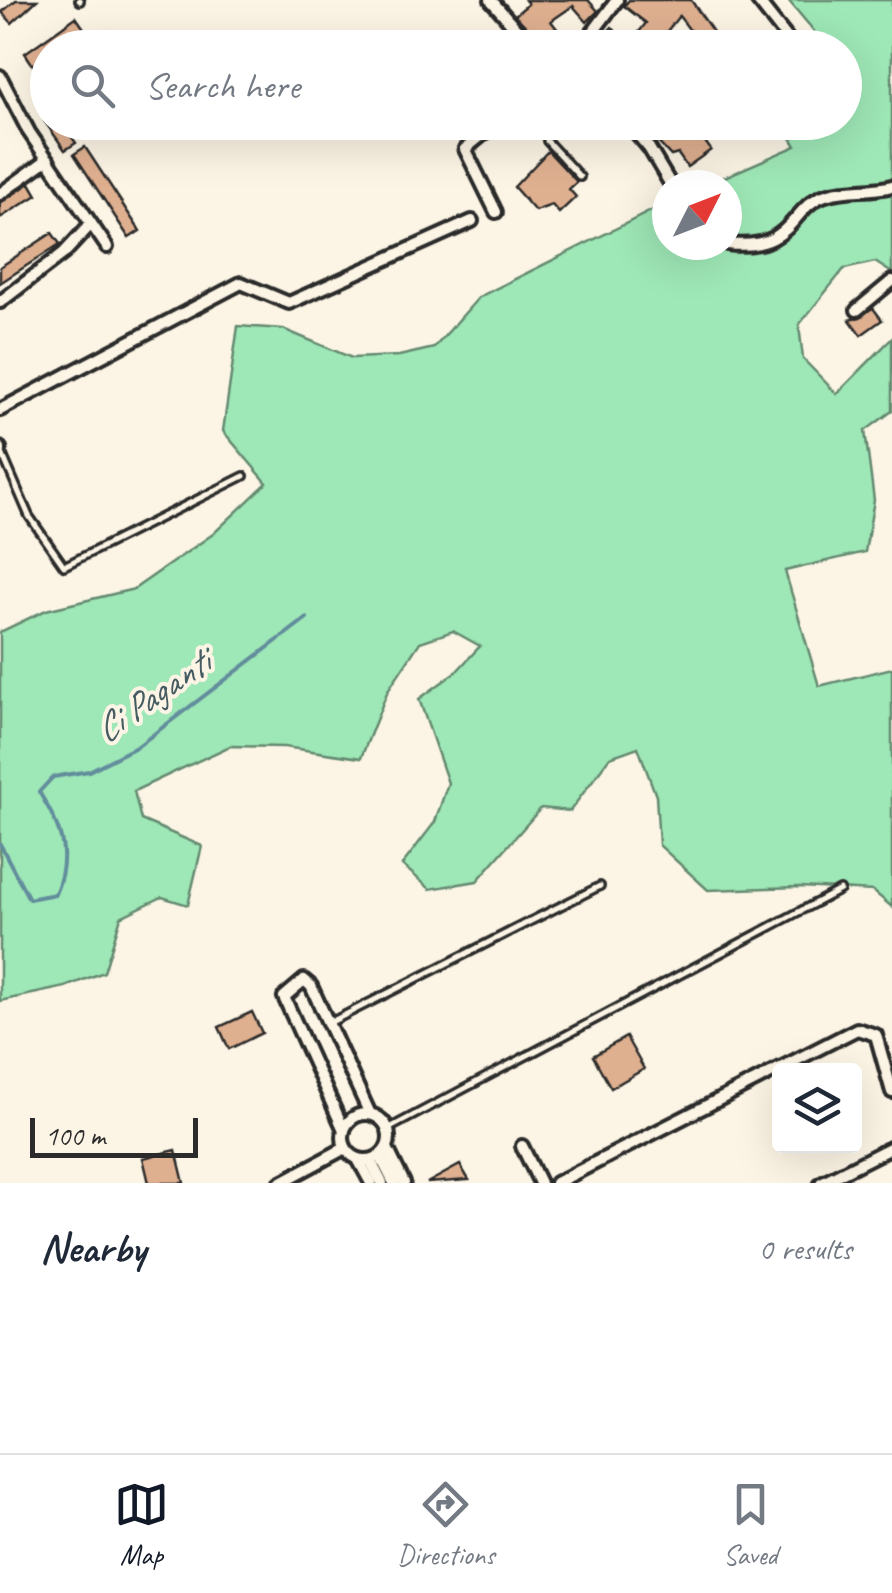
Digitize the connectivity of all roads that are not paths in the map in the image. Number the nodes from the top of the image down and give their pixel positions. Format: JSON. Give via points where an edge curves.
{"nodes":[{"id":1,"x":491,"y":0,"type":"edge"},
{"id":2,"x":617,"y":0,"type":"edge"},
{"id":3,"x":757,"y":0,"type":"edge"},
{"id":4,"x":517,"y":30,"type":"edge"},
{"id":5,"x":594,"y":30,"type":"edge"},
{"id":6,"x":781,"y":30,"type":"edge"},
{"id":7,"x":1,"y":79,"type":"edge"},
{"id":8,"x":30,"y":129,"type":"edge"},
{"id":9,"x":36,"y":140,"type":"edge"},
{"id":10,"x":477,"y":140,"type":"edge"},
{"id":11,"x":547,"y":140,"type":"edge"},
{"id":12,"x":640,"y":140,"type":"edge"},
{"id":13,"x":48,"y":160,"type":"junction"},
{"id":14,"x":661,"y":170,"type":"edge"},
{"id":15,"x":580,"y":177,"type":"dead end"},
{"id":16,"x":892,"y":186,"type":"edge"},
{"id":17,"x":0,"y":194,"type":"edge"},
{"id":18,"x":496,"y":212,"type":"dead end"},
{"id":19,"x":472,"y":222,"type":"dead end"},
{"id":20,"x":91,"y":224,"type":"junction"},
{"id":21,"x":742,"y":243,"type":"edge"},
{"id":22,"x":107,"y":247,"type":"dead end"},
{"id":23,"x":892,"y":282,"type":"edge"},
{"id":24,"x":0,"y":302,"type":"edge"},
{"id":25,"x":858,"y":310,"type":"dead end"},
{"id":26,"x":0,"y":410,"type":"edge"},
{"id":27,"x":0,"y":450,"type":"edge"},
{"id":28,"x":244,"y":476,"type":"dead end"},
{"id":29,"x":600,"y":886,"type":"dead end"},
{"id":30,"x":840,"y":890,"type":"dead end"},
{"id":31,"x":330,"y":1022,"type":"junction"},
{"id":32,"x":892,"y":1092,"type":"edge"},
{"id":33,"x":370,"y":1114,"type":"junction"},
{"id":34,"x":388,"y":1129,"type":"junction"},
{"id":35,"x":344,"y":1130,"type":"junction"},
{"id":36,"x":522,"y":1146,"type":"dead end"},
{"id":37,"x":892,"y":1146,"type":"edge"},
{"id":38,"x":346,"y":1148,"type":"junction"},
{"id":39,"x":374,"y":1156,"type":"junction"},
{"id":40,"x":280,"y":1183,"type":"edge"},
{"id":41,"x":371,"y":1183,"type":"edge"},
{"id":42,"x":382,"y":1183,"type":"edge"},
{"id":43,"x":394,"y":1183,"type":"edge"},
{"id":44,"x":404,"y":1183,"type":"edge"},
{"id":45,"x":540,"y":1183,"type":"edge"},
{"id":46,"x":556,"y":1183,"type":"edge"},
{"id":47,"x":821,"y":1183,"type":"edge"}],
"edges":[{"from":1,"to":4,"type":"street"},
{"from":2,"to":5,"type":"street"},
{"from":3,"to":6,"type":"street"},
{"from":7,"to":8,"type":"street"},
{"from":9,"to":13,"type":"street"},
{"from":10,"to":18,"type":"street","via":[[466,149]]},
{"from":11,"to":15,"type":"lane"},
{"from":12,"to":14,"type":"street"},
{"from":13,"to":17,"type":"street"},
{"from":13,"to":20,"type":"street"},
{"from":16,"to":21,"type":"street","via":[[830,193],[778,236]]},
{"from":19,"to":26,"type":"street","via":[[290,303],[246,283],[234,286]]},
{"from":20,"to":22,"type":"street"},
{"from":20,"to":24,"type":"street"},
{"from":23,"to":25,"type":"street"},
{"from":27,"to":28,"type":"lane","via":[[30,516],[64,566]]},
{"from":29,"to":31,"type":"lane"},
{"from":30,"to":34,"type":"lane"},
{"from":31,"to":33,"type":"street"},
{"from":31,"to":35,"type":"street","via":[[308,981],[285,993]]},
{"from":32,"to":46,"type":"street","via":[[876,1035],[857,1029]]},
{"from":33,"to":34,"type":"street"},
{"from":33,"to":35,"type":"street","via":[[354,1117]]},
{"from":34,"to":39,"type":"street"},
{"from":35,"to":38,"type":"street"},
{"from":36,"to":45,"type":"street"},
{"from":37,"to":47,"type":"street"},
{"from":38,"to":39,"type":"street"},
{"from":38,"to":40,"type":"street"},
{"from":39,"to":41,"type":"street"},
{"from":39,"to":42,"type":"street"},
{"from":39,"to":43,"type":"street"},
{"from":39,"to":44,"type":"street"}]}
